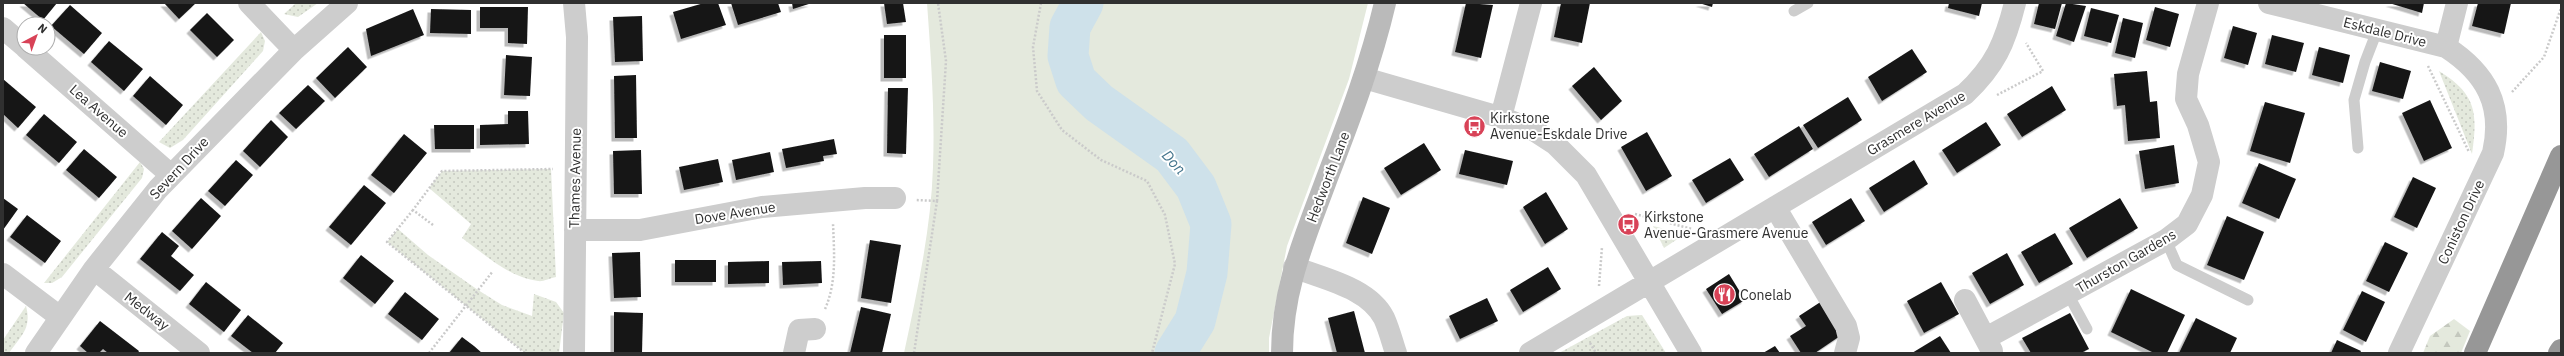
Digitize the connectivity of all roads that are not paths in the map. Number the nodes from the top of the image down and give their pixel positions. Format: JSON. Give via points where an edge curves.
{"nodes":[{"id":1,"x":249,"y":3,"type":"edge"},
{"id":2,"x":347,"y":3,"type":"edge"},
{"id":3,"x":574,"y":3,"type":"edge"},
{"id":4,"x":1385,"y":3,"type":"edge"},
{"id":5,"x":1531,"y":3,"type":"edge"},
{"id":6,"x":1808,"y":3,"type":"edge"},
{"id":7,"x":2015,"y":3,"type":"edge"},
{"id":8,"x":2208,"y":3,"type":"edge"},
{"id":9,"x":2269,"y":3,"type":"edge"},
{"id":10,"x":2457,"y":3,"type":"edge"},
{"id":11,"x":1794,"y":11,"type":"dead end"},
{"id":12,"x":3,"y":28,"type":"edge"},
{"id":13,"x":2377,"y":31,"type":"junction"},
{"id":14,"x":16,"y":39,"type":"edge"},
{"id":15,"x":2446,"y":47,"type":"junction"},
{"id":16,"x":294,"y":50,"type":"junction"},
{"id":17,"x":35,"y":56,"type":"edge"},
{"id":18,"x":1364,"y":78,"type":"junction"},
{"id":19,"x":2487,"y":87,"type":"joint"},
{"id":20,"x":1501,"y":117,"type":"junction"},
{"id":21,"x":2358,"y":148,"type":"dead end"},
{"id":22,"x":2561,"y":156,"type":"edge"},
{"id":23,"x":171,"y":174,"type":"junction"},
{"id":24,"x":895,"y":198,"type":"road end"},
{"id":25,"x":1775,"y":208,"type":"junction"},
{"id":26,"x":575,"y":230,"type":"junction"},
{"id":27,"x":2166,"y":240,"type":"junction"},
{"id":28,"x":1294,"y":267,"type":"junction"},
{"id":29,"x":94,"y":269,"type":"junction"},
{"id":30,"x":3,"y":274,"type":"edge"},
{"id":31,"x":1649,"y":281,"type":"junction"},
{"id":32,"x":2068,"y":294,"type":"junction"},
{"id":33,"x":1965,"y":300,"type":"dead end"},
{"id":34,"x":2248,"y":300,"type":"dead end"},
{"id":35,"x":60,"y":317,"type":"junction"},
{"id":36,"x":815,"y":329,"type":"road end"},
{"id":37,"x":2087,"y":329,"type":"dead end"},
{"id":38,"x":2561,"y":350,"type":"edge"},
{"id":39,"x":36,"y":353,"type":"edge"},
{"id":40,"x":199,"y":353,"type":"edge"},
{"id":41,"x":574,"y":353,"type":"edge"},
{"id":42,"x":794,"y":353,"type":"edge"},
{"id":43,"x":1282,"y":353,"type":"edge"},
{"id":44,"x":1396,"y":353,"type":"edge"},
{"id":45,"x":1530,"y":353,"type":"edge"},
{"id":46,"x":1692,"y":353,"type":"edge"},
{"id":47,"x":1845,"y":353,"type":"edge"},
{"id":48,"x":2399,"y":353,"type":"edge"},
{"id":49,"x":2475,"y":353,"type":"edge"},
{"id":50,"x":2560,"y":353,"type":"edge"}],
"edges":[{"from":1,"to":16,"type":"street"},
{"from":2,"to":16,"type":"street","name":"Severn Drive"},
{"from":3,"to":26,"type":"street","name":"Thames Avenue","via":[[577,37]]},
{"from":4,"to":18,"type":"street","name":"Hedworth Lane"},
{"from":5,"to":20,"type":"street"},
{"from":6,"to":11,"type":"lane"},
{"from":7,"to":25,"type":"street","name":"Grasmere Avenue","via":[[2005,41],[1995,60],[1981,79],[1965,94]]},
{"from":8,"to":27,"type":"street","name":"Thurston Gardens","via":[[2188,74],[2186,99],[2198,125],[2209,162],[2202,195],[2187,224]]},
{"from":9,"to":13,"type":"street","name":"Eskdale Drive"},
{"from":10,"to":15,"type":"street"},
{"from":12,"to":14,"type":"street","name":"Lea Avenue"},
{"from":13,"to":15,"type":"street","name":"Eskdale Drive"},
{"from":13,"to":21,"type":"lane","via":[[2354,100]]},
{"from":15,"to":19,"type":"street","name":"Eskdale Drive","via":[[2462,58]]},
{"from":16,"to":23,"type":"street","name":"Severn Drive"},
{"from":17,"to":23,"type":"street","name":"Lea Avenue"},
{"from":18,"to":20,"type":"street"},
{"from":18,"to":28,"type":"street","name":"Hedworth Lane"},
{"from":19,"to":48,"type":"street","name":"Coniston Drive","via":[[2496,110],[2497,135],[2493,153]]},
{"from":20,"to":31,"type":"street","via":[[1535,131],[1555,144],[1586,175]]},
{"from":22,"to":49,"type":"highway"},
{"from":23,"to":29,"type":"street","name":"Severn Drive"},
{"from":24,"to":26,"type":"street","name":"Dove Avenue","via":[[762,207],[640,230]]},
{"from":25,"to":31,"type":"street","name":"Grasmere Avenue"},
{"from":25,"to":47,"type":"street","via":[[1846,326],[1849,338]]},
{"from":26,"to":41,"type":"street","name":"Thames Avenue"},
{"from":27,"to":32,"type":"street","name":"Thurston Gardens"},
{"from":27,"to":34,"type":"lane","via":[[2177,265]]},
{"from":28,"to":43,"type":"street","name":"Hedworth Lane","via":[[1284,312]]},
{"from":28,"to":44,"type":"street","via":[[1350,289],[1375,305],[1384,317]]},
{"from":29,"to":35,"type":"street","name":"Severn Drive"},
{"from":29,"to":40,"type":"street","name":"Medway"},
{"from":30,"to":35,"type":"street"},
{"from":31,"to":45,"type":"street","name":"Grasmere Avenue"},
{"from":31,"to":46,"type":"street"},
{"from":32,"to":33,"type":"street","name":"Thurston Gardens","via":[[1989,344]]},
{"from":32,"to":37,"type":"lane"},
{"from":35,"to":39,"type":"street","name":"Severn Drive"},
{"from":36,"to":42,"type":"street","via":[[799,330]]},
{"from":38,"to":50,"type":"highway"}]}
